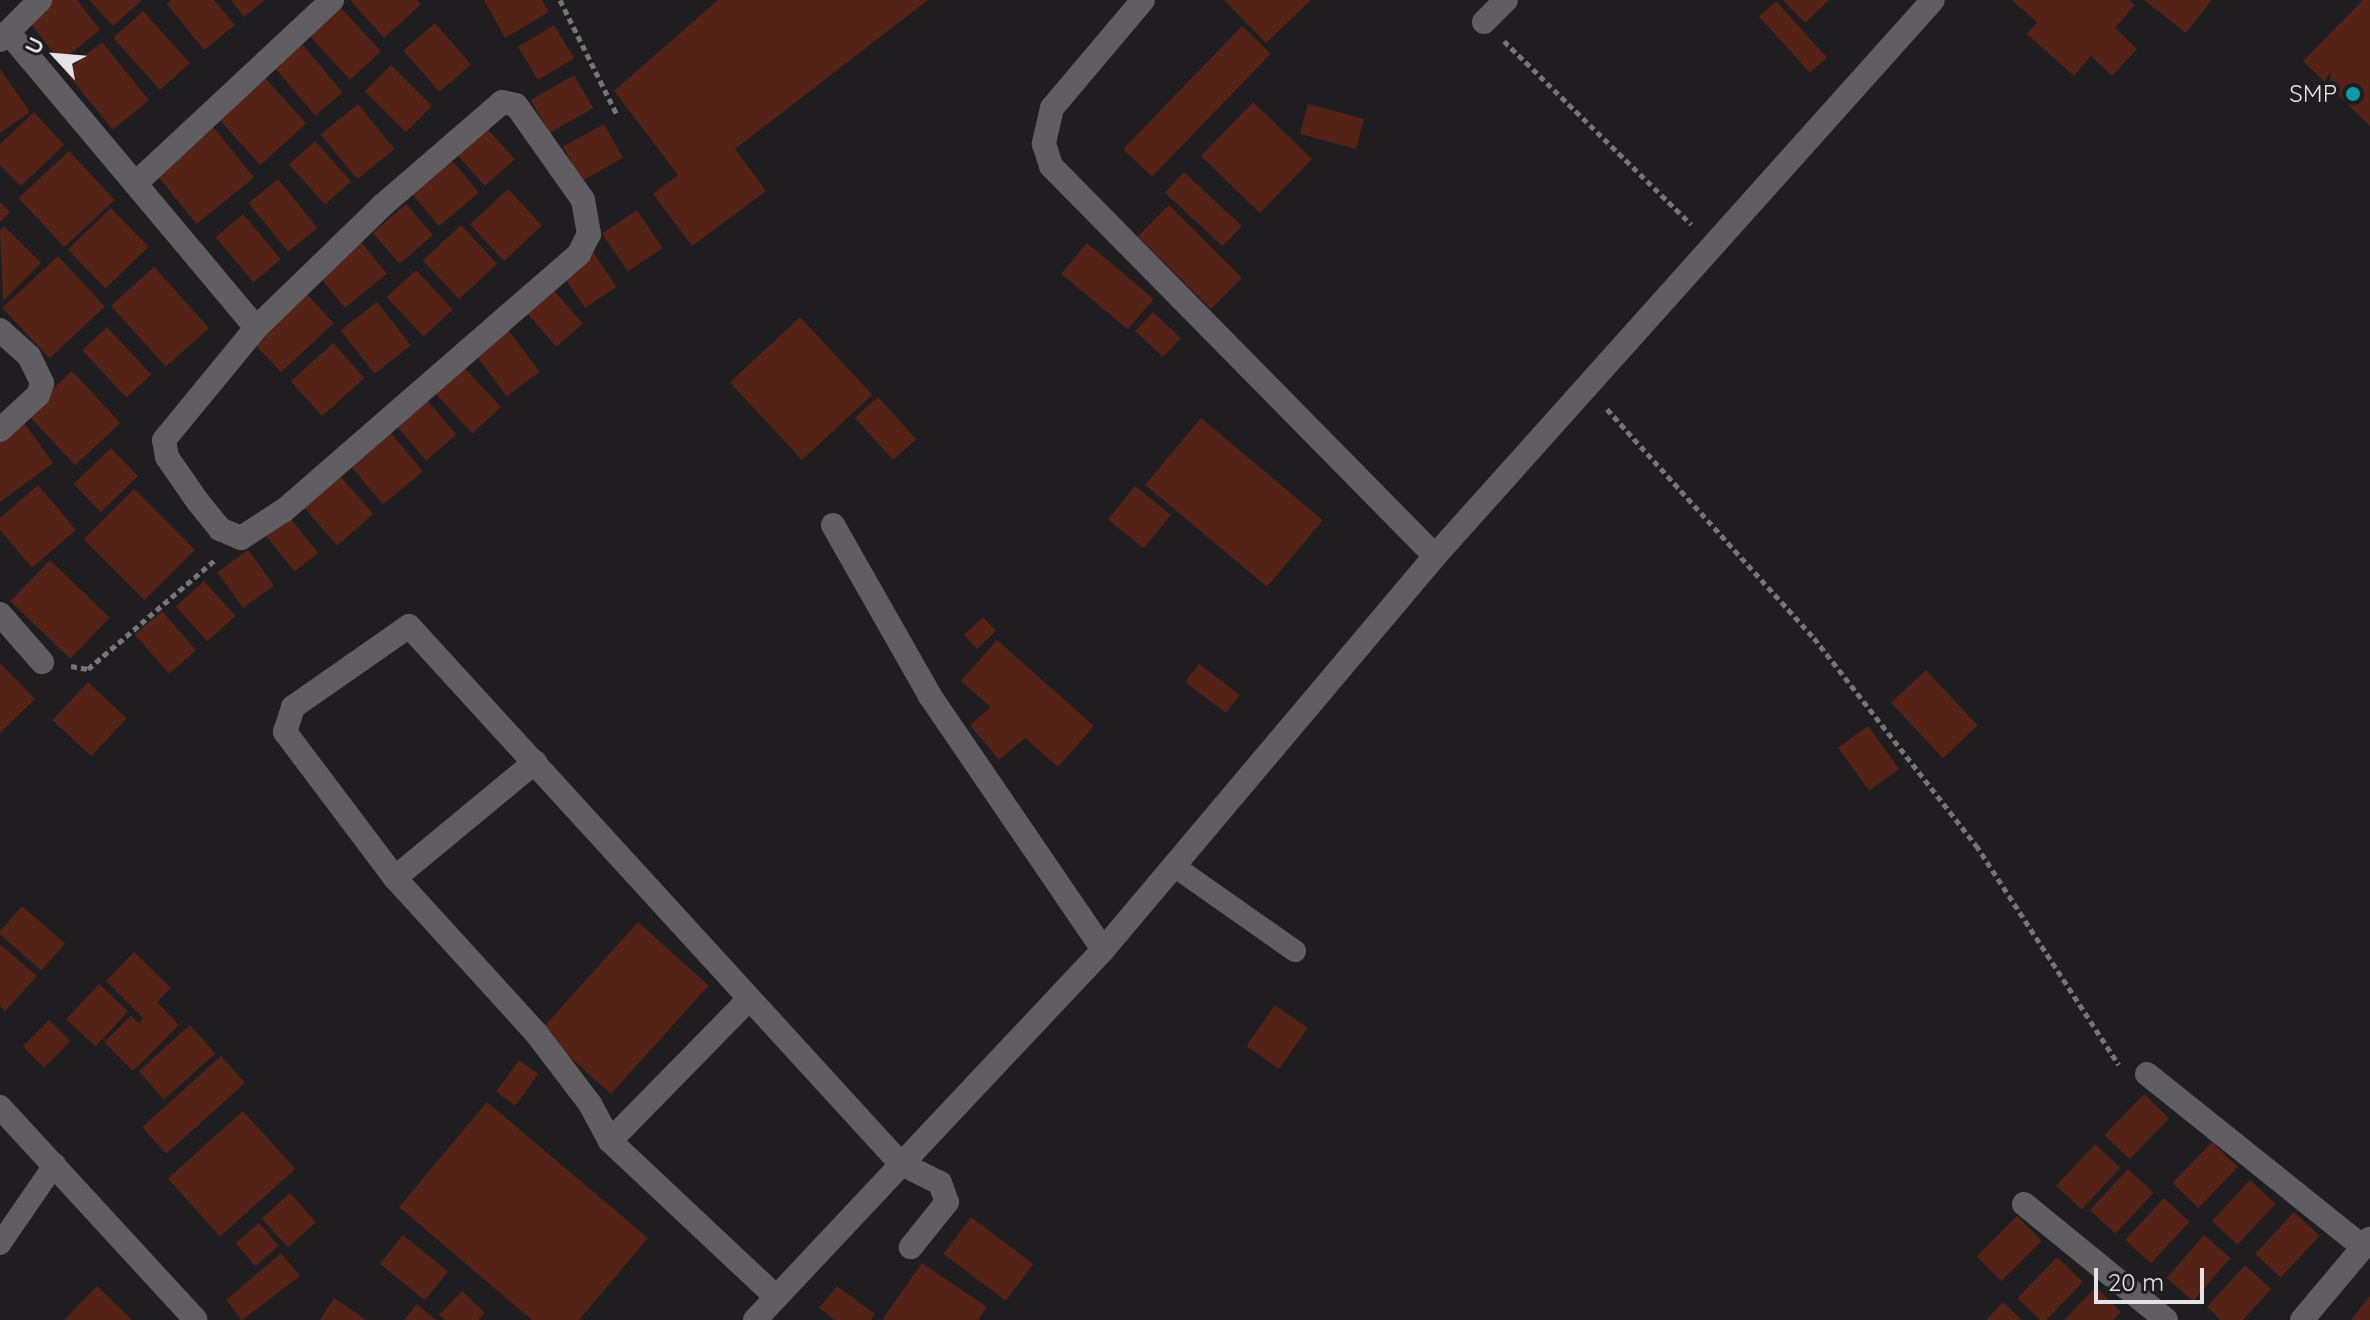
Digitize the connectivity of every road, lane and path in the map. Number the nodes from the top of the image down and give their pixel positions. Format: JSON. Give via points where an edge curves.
{"nodes":[{"id":1,"x":40,"y":0,"type":"edge"},
{"id":2,"x":332,"y":0,"type":"edge"},
{"id":3,"x":560,"y":0,"type":"edge"},
{"id":4,"x":1143,"y":0,"type":"edge"},
{"id":5,"x":1506,"y":0,"type":"edge"},
{"id":6,"x":1933,"y":0,"type":"edge"},
{"id":7,"x":1484,"y":22,"type":"joint"},
{"id":8,"x":4,"y":36,"type":"edge"},
{"id":9,"x":617,"y":115,"type":"dead end"},
{"id":10,"x":136,"y":183,"type":"junction"},
{"id":11,"x":1714,"y":247,"type":"junction"},
{"id":12,"x":256,"y":328,"type":"junction"},
{"id":13,"x":0,"y":330,"type":"edge"},
{"id":14,"x":1588,"y":387,"type":"junction"},
{"id":15,"x":0,"y":430,"type":"edge"},
{"id":16,"x":833,"y":525,"type":"dead end"},
{"id":17,"x":241,"y":538,"type":"junction"},
{"id":18,"x":1435,"y":556,"type":"junction"},
{"id":19,"x":0,"y":614,"type":"edge"},
{"id":20,"x":42,"y":662,"type":"joint"},
{"id":21,"x":535,"y":762,"type":"junction"},
{"id":22,"x":1174,"y":866,"type":"junction"},
{"id":23,"x":395,"y":878,"type":"junction"},
{"id":24,"x":1103,"y":950,"type":"junction"},
{"id":25,"x":1295,"y":951,"type":"dead end"},
{"id":26,"x":747,"y":1001,"type":"junction"},
{"id":27,"x":2138,"y":1076,"type":"joint"},
{"id":28,"x":0,"y":1107,"type":"edge"},
{"id":29,"x":610,"y":1141,"type":"junction"},
{"id":30,"x":900,"y":1163,"type":"junction"},
{"id":31,"x":55,"y":1164,"type":"junction"},
{"id":32,"x":2024,"y":1204,"type":"dead end"},
{"id":33,"x":2367,"y":1243,"type":"edge"},
{"id":34,"x":0,"y":1244,"type":"edge"},
{"id":35,"x":911,"y":1247,"type":"dead end"},
{"id":36,"x":776,"y":1297,"type":"junction"},
{"id":37,"x":196,"y":1320,"type":"edge"},
{"id":38,"x":755,"y":1320,"type":"edge"},
{"id":39,"x":2166,"y":1320,"type":"edge"},
{"id":40,"x":2302,"y":1320,"type":"edge"}],
"edges":[{"from":1,"to":8,"type":"street"},
{"from":2,"to":10,"type":"street"},
{"from":3,"to":9,"type":"path"},
{"from":4,"to":18,"type":"street","via":[[1052,108],[1044,144],[1051,166]]},
{"from":5,"to":7,"type":"street"},
{"from":6,"to":11,"type":"street"},
{"from":7,"to":11,"type":"path"},
{"from":8,"to":10,"type":"street"},
{"from":10,"to":12,"type":"street"},
{"from":11,"to":14,"type":"street"},
{"from":12,"to":17,"type":"street","via":[[164,440],[167,457],[198,502],[220,529]]},
{"from":12,"to":17,"type":"street","via":[[384,204],[502,102],[516,105],[583,200],[589,234],[579,254],[284,510]]},
{"from":13,"to":15,"type":"street","via":[[29,356],[42,383],[38,395]]},
{"from":14,"to":18,"type":"street"},
{"from":14,"to":27,"type":"path","via":[[1814,638],[1976,845]]},
{"from":16,"to":24,"type":"street","via":[[930,696]]},
{"from":17,"to":20,"type":"path","via":[[88,669]]},
{"from":18,"to":22,"type":"street"},
{"from":19,"to":20,"type":"street"},
{"from":21,"to":23,"type":"street"},
{"from":21,"to":23,"type":"street","via":[[409,626],[293,707],[285,732],[293,747]]},
{"from":21,"to":26,"type":"street"},
{"from":22,"to":24,"type":"street"},
{"from":22,"to":25,"type":"lane"},
{"from":23,"to":29,"type":"street","via":[[536,1033],[590,1104]]},
{"from":24,"to":30,"type":"street"},
{"from":26,"to":29,"type":"street"},
{"from":26,"to":30,"type":"street"},
{"from":27,"to":33,"type":"street"},
{"from":28,"to":31,"type":"street"},
{"from":29,"to":36,"type":"street"},
{"from":30,"to":35,"type":"street","via":[[940,1183],[947,1202]]},
{"from":30,"to":36,"type":"street"},
{"from":31,"to":34,"type":"lane"},
{"from":31,"to":37,"type":"street"},
{"from":32,"to":39,"type":"street"},
{"from":33,"to":40,"type":"street"},
{"from":36,"to":38,"type":"street"}]}
